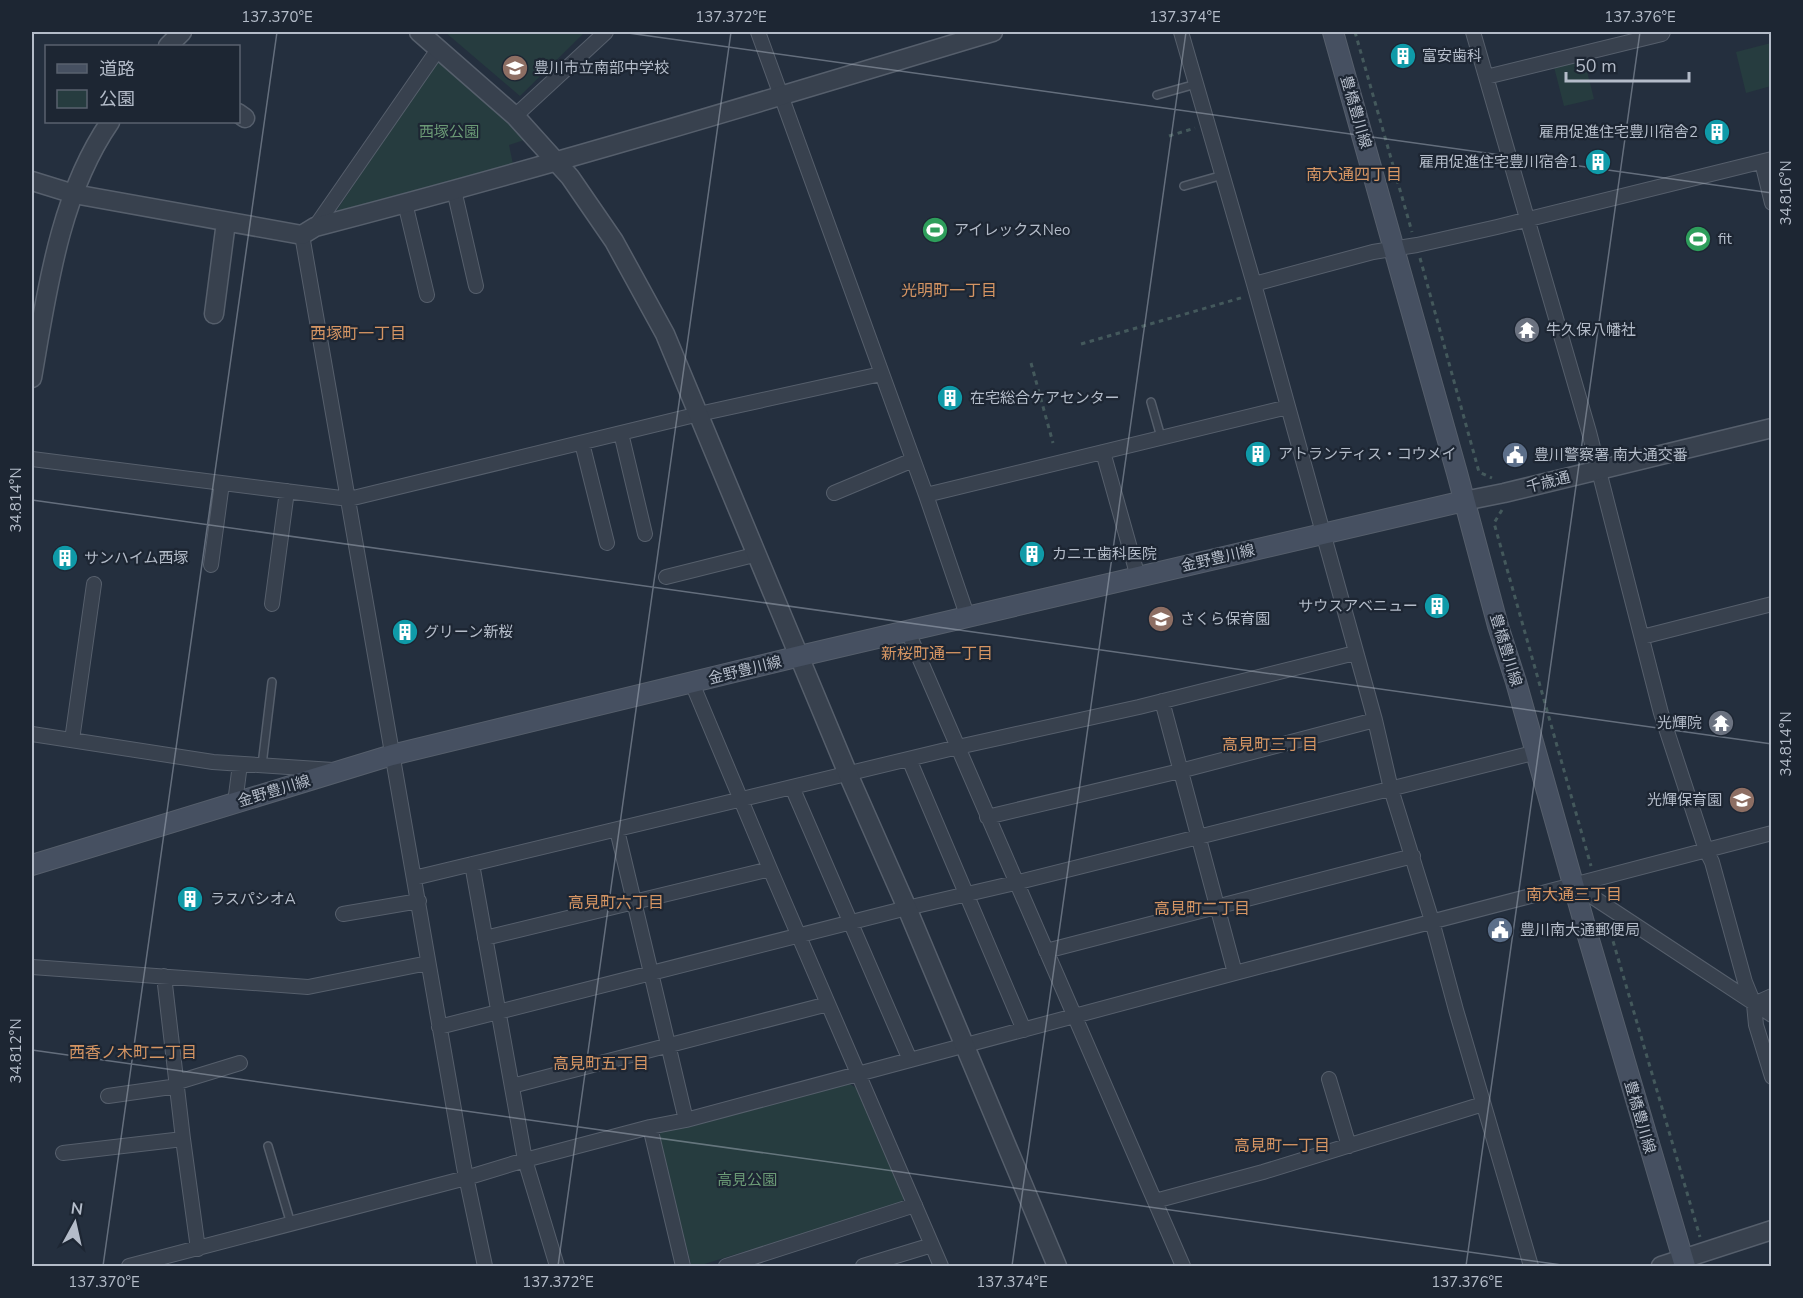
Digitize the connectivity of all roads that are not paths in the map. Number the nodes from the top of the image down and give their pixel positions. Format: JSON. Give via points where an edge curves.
{"nodes":[{"id":1,"x":182,"y":32,"type":"edge"},
{"id":2,"x":419,"y":32,"type":"edge"},
{"id":3,"x":606,"y":32,"type":"edge"},
{"id":4,"x":758,"y":32,"type":"edge"},
{"id":5,"x":993,"y":32,"type":"edge"},
{"id":6,"x":1181,"y":32,"type":"edge"},
{"id":7,"x":1333,"y":32,"type":"edge"},
{"id":8,"x":1473,"y":32,"type":"edge"},
{"id":9,"x":1663,"y":32,"type":"edge"},
{"id":10,"x":169,"y":45,"type":"edge"},
{"id":11,"x":439,"y":48,"type":"junction"},
{"id":12,"x":1486,"y":76,"type":"junction"},
{"id":13,"x":1196,"y":84,"type":"junction"},
{"id":14,"x":1157,"y":95,"type":"dead end"},
{"id":15,"x":782,"y":96,"type":"junction"},
{"id":16,"x":515,"y":116,"type":"junction"},
{"id":17,"x":109,"y":123,"type":"edge"},
{"id":18,"x":1767,"y":160,"type":"edge"},
{"id":19,"x":556,"y":161,"type":"junction"},
{"id":20,"x":1223,"y":175,"type":"junction"},
{"id":21,"x":32,"y":181,"type":"edge"},
{"id":22,"x":1184,"y":186,"type":"dead end"},
{"id":23,"x":454,"y":190,"type":"junction"},
{"id":24,"x":74,"y":194,"type":"junction"},
{"id":25,"x":405,"y":203,"type":"junction"},
{"id":26,"x":1772,"y":203,"type":"edge"},
{"id":27,"x":1526,"y":219,"type":"junction"},
{"id":28,"x":226,"y":222,"type":"junction"},
{"id":29,"x":309,"y":231,"type":"junction"},
{"id":30,"x":1394,"y":249,"type":"junction"},
{"id":31,"x":1254,"y":284,"type":"junction"},
{"id":32,"x":476,"y":286,"type":"dead end"},
{"id":33,"x":427,"y":295,"type":"dead end"},
{"id":34,"x":214,"y":314,"type":"dead end"},
{"id":35,"x":881,"y":374,"type":"junction"},
{"id":36,"x":32,"y":378,"type":"edge"},
{"id":37,"x":1151,"y":402,"type":"dead end"},
{"id":38,"x":1288,"y":407,"type":"junction"},
{"id":39,"x":699,"y":414,"type":"junction"},
{"id":40,"x":1772,"y":428,"type":"edge"},
{"id":41,"x":621,"y":433,"type":"junction"},
{"id":42,"x":1161,"y":437,"type":"junction"},
{"id":43,"x":582,"y":442,"type":"junction"},
{"id":44,"x":1103,"y":452,"type":"junction"},
{"id":45,"x":32,"y":459,"type":"edge"},
{"id":46,"x":913,"y":460,"type":"junction"},
{"id":47,"x":1599,"y":470,"type":"junction"},
{"id":48,"x":222,"y":483,"type":"junction"},
{"id":49,"x":287,"y":491,"type":"junction"},
{"id":50,"x":834,"y":493,"type":"dead end"},
{"id":51,"x":926,"y":495,"type":"junction"},
{"id":52,"x":349,"y":499,"type":"junction"},
{"id":53,"x":1464,"y":501,"type":"junction"},
{"id":54,"x":1323,"y":533,"type":"junction"},
{"id":55,"x":645,"y":534,"type":"dead end"},
{"id":56,"x":607,"y":543,"type":"dead end"},
{"id":57,"x":758,"y":554,"type":"junction"},
{"id":58,"x":211,"y":565,"type":"dead end"},
{"id":59,"x":666,"y":577,"type":"dead end"},
{"id":60,"x":1138,"y":577,"type":"junction"},
{"id":61,"x":94,"y":584,"type":"dead end"},
{"id":62,"x":272,"y":604,"type":"dead end"},
{"id":63,"x":1772,"y":604,"type":"edge"},
{"id":64,"x":968,"y":618,"type":"junction"},
{"id":65,"x":908,"y":632,"type":"junction"},
{"id":66,"x":1642,"y":637,"type":"junction"},
{"id":67,"x":1355,"y":653,"type":"junction"},
{"id":68,"x":801,"y":656,"type":"junction"},
{"id":69,"x":272,"y":682,"type":"dead end"},
{"id":70,"x":692,"y":683,"type":"junction"},
{"id":71,"x":1162,"y":701,"type":"junction"},
{"id":72,"x":1375,"y":720,"type":"junction"},
{"id":73,"x":32,"y":734,"type":"edge"},
{"id":74,"x":72,"y":740,"type":"junction"},
{"id":75,"x":958,"y":747,"type":"junction"},
{"id":76,"x":1537,"y":752,"type":"junction"},
{"id":77,"x":393,"y":755,"type":"junction"},
{"id":78,"x":909,"y":759,"type":"junction"},
{"id":79,"x":240,"y":764,"type":"junction"},
{"id":80,"x":262,"y":765,"type":"junction"},
{"id":81,"x":343,"y":770,"type":"junction"},
{"id":82,"x":1180,"y":771,"type":"junction"},
{"id":83,"x":848,"y":774,"type":"junction"},
{"id":84,"x":792,"y":787,"type":"junction"},
{"id":85,"x":1391,"y":789,"type":"junction"},
{"id":86,"x":740,"y":800,"type":"junction"},
{"id":87,"x":235,"y":803,"type":"junction"},
{"id":88,"x":987,"y":817,"type":"junction"},
{"id":89,"x":617,"y":830,"type":"junction"},
{"id":90,"x":1772,"y":833,"type":"edge"},
{"id":91,"x":1198,"y":838,"type":"junction"},
{"id":92,"x":1706,"y":850,"type":"junction"},
{"id":93,"x":1413,"y":856,"type":"junction"},
{"id":94,"x":472,"y":864,"type":"junction"},
{"id":95,"x":32,"y":865,"type":"edge"},
{"id":96,"x":770,"y":869,"type":"junction"},
{"id":97,"x":414,"y":878,"type":"junction"},
{"id":98,"x":1015,"y":883,"type":"junction"},
{"id":99,"x":1573,"y":884,"type":"junction"},
{"id":100,"x":967,"y":895,"type":"junction"},
{"id":101,"x":419,"y":901,"type":"junction"},
{"id":102,"x":633,"y":902,"type":"junction"},
{"id":103,"x":1216,"y":906,"type":"junction"},
{"id":104,"x":907,"y":908,"type":"junction"},
{"id":105,"x":343,"y":914,"type":"dead end"},
{"id":106,"x":1432,"y":921,"type":"junction"},
{"id":107,"x":851,"y":923,"type":"junction"},
{"id":108,"x":800,"y":936,"type":"junction"},
{"id":109,"x":485,"y":938,"type":"junction"},
{"id":110,"x":1046,"y":951,"type":"junction"},
{"id":111,"x":428,"y":963,"type":"junction"},
{"id":112,"x":32,"y":967,"type":"edge"},
{"id":113,"x":651,"y":973,"type":"junction"},
{"id":114,"x":1235,"y":973,"type":"junction"},
{"id":115,"x":164,"y":976,"type":"junction"},
{"id":116,"x":1772,"y":996,"type":"edge"},
{"id":117,"x":828,"y":1004,"type":"junction"},
{"id":118,"x":1754,"y":1004,"type":"junction"},
{"id":119,"x":499,"y":1013,"type":"junction"},
{"id":120,"x":1772,"y":1015,"type":"edge"},
{"id":121,"x":1073,"y":1016,"type":"junction"},
{"id":122,"x":439,"y":1027,"type":"junction"},
{"id":123,"x":1024,"y":1030,"type":"junction"},
{"id":124,"x":668,"y":1045,"type":"junction"},
{"id":125,"x":965,"y":1046,"type":"junction"},
{"id":126,"x":910,"y":1060,"type":"junction"},
{"id":127,"x":240,"y":1063,"type":"dead end"},
{"id":128,"x":858,"y":1074,"type":"junction"},
{"id":129,"x":1772,"y":1077,"type":"edge"},
{"id":130,"x":1329,"y":1079,"type":"dead end"},
{"id":131,"x":178,"y":1084,"type":"junction"},
{"id":132,"x":512,"y":1086,"type":"junction"},
{"id":133,"x":108,"y":1096,"type":"dead end"},
{"id":134,"x":1484,"y":1104,"type":"junction"},
{"id":135,"x":686,"y":1120,"type":"junction"},
{"id":136,"x":650,"y":1127,"type":"junction"},
{"id":137,"x":183,"y":1139,"type":"junction"},
{"id":138,"x":268,"y":1146,"type":"dead end"},
{"id":139,"x":1349,"y":1146,"type":"junction"},
{"id":140,"x":63,"y":1153,"type":"dead end"},
{"id":141,"x":525,"y":1160,"type":"junction"},
{"id":142,"x":466,"y":1178,"type":"junction"},
{"id":143,"x":1155,"y":1202,"type":"junction"},
{"id":144,"x":915,"y":1205,"type":"junction"},
{"id":145,"x":291,"y":1224,"type":"junction"},
{"id":146,"x":1772,"y":1230,"type":"edge"},
{"id":147,"x":932,"y":1245,"type":"junction"},
{"id":148,"x":198,"y":1249,"type":"junction"},
{"id":149,"x":1683,"y":1263,"type":"edge"},
{"id":150,"x":129,"y":1266,"type":"edge"},
{"id":151,"x":485,"y":1266,"type":"edge"},
{"id":152,"x":557,"y":1266,"type":"edge"},
{"id":153,"x":683,"y":1266,"type":"edge"},
{"id":154,"x":726,"y":1266,"type":"edge"},
{"id":155,"x":863,"y":1266,"type":"edge"},
{"id":156,"x":941,"y":1266,"type":"edge"},
{"id":157,"x":1057,"y":1266,"type":"edge"},
{"id":158,"x":1183,"y":1266,"type":"edge"},
{"id":159,"x":1531,"y":1266,"type":"edge"},
{"id":160,"x":1661,"y":1266,"type":"edge"}],
"edges":[{"from":1,"to":10,"type":"street"},
{"from":2,"to":11,"type":"street"},
{"from":3,"to":16,"type":"street"},
{"from":4,"to":15,"type":"street"},
{"from":5,"to":15,"type":"street"},
{"from":6,"to":13,"type":"street"},
{"from":7,"to":30,"type":"main road","name":"豊橋豊川線"},
{"from":8,"to":12,"type":"street"},
{"from":9,"to":12,"type":"street"},
{"from":11,"to":16,"type":"street"},
{"from":11,"to":29,"type":"street"},
{"from":12,"to":27,"type":"street"},
{"from":13,"to":14,"type":"lane"},
{"from":13,"to":20,"type":"street"},
{"from":15,"to":19,"type":"street"},
{"from":15,"to":35,"type":"street"},
{"from":16,"to":19,"type":"street"},
{"from":17,"to":24,"type":"street"},
{"from":18,"to":26,"type":"street"},
{"from":18,"to":27,"type":"street"},
{"from":19,"to":23,"type":"street"},
{"from":19,"to":39,"type":"street","via":[[614,241],[664,334]]},
{"from":20,"to":22,"type":"lane"},
{"from":20,"to":31,"type":"street"},
{"from":21,"to":24,"type":"street"},
{"from":23,"to":25,"type":"street"},
{"from":23,"to":32,"type":"street"},
{"from":24,"to":28,"type":"street"},
{"from":24,"to":36,"type":"street","via":[[52,263]]},
{"from":25,"to":29,"type":"street"},
{"from":25,"to":33,"type":"street"},
{"from":27,"to":30,"type":"street"},
{"from":27,"to":47,"type":"street"},
{"from":28,"to":29,"type":"street"},
{"from":28,"to":34,"type":"street"},
{"from":29,"to":52,"type":"street"},
{"from":30,"to":31,"type":"street"},
{"from":30,"to":53,"type":"main road","name":"豊橋豊川線"},
{"from":31,"to":38,"type":"street"},
{"from":35,"to":39,"type":"street"},
{"from":35,"to":46,"type":"street"},
{"from":37,"to":42,"type":"lane"},
{"from":38,"to":42,"type":"street"},
{"from":38,"to":54,"type":"street"},
{"from":39,"to":41,"type":"street"},
{"from":39,"to":57,"type":"street"},
{"from":40,"to":47,"type":"street","name":"千歳通"},
{"from":41,"to":43,"type":"street"},
{"from":41,"to":55,"type":"street"},
{"from":42,"to":44,"type":"street"},
{"from":43,"to":52,"type":"street"},
{"from":43,"to":56,"type":"street"},
{"from":44,"to":51,"type":"street"},
{"from":44,"to":60,"type":"street"},
{"from":45,"to":48,"type":"street"},
{"from":46,"to":50,"type":"street"},
{"from":46,"to":51,"type":"street"},
{"from":47,"to":53,"type":"street","name":"千歳通"},
{"from":47,"to":66,"type":"street"},
{"from":48,"to":49,"type":"street"},
{"from":48,"to":58,"type":"street"},
{"from":49,"to":52,"type":"street"},
{"from":49,"to":62,"type":"street"},
{"from":51,"to":64,"type":"street"},
{"from":52,"to":77,"type":"street"},
{"from":53,"to":54,"type":"main road","name":"金野豊川線"},
{"from":53,"to":76,"type":"main road","name":"豊橋豊川線"},
{"from":54,"to":60,"type":"main road","name":"金野豊川線"},
{"from":54,"to":67,"type":"street"},
{"from":57,"to":59,"type":"street"},
{"from":57,"to":68,"type":"street"},
{"from":60,"to":64,"type":"main road","name":"金野豊川線"},
{"from":61,"to":74,"type":"street"},
{"from":63,"to":66,"type":"street"},
{"from":64,"to":65,"type":"main road","name":"金野豊川線"},
{"from":65,"to":68,"type":"main road","name":"金野豊川線"},
{"from":65,"to":75,"type":"street"},
{"from":66,"to":92,"type":"street","via":[[1661,713]]},
{"from":67,"to":71,"type":"street"},
{"from":67,"to":72,"type":"street"},
{"from":68,"to":70,"type":"main road","name":"金野豊川線"},
{"from":68,"to":83,"type":"street"},
{"from":69,"to":80,"type":"lane"},
{"from":70,"to":77,"type":"main road","name":"金野豊川線"},
{"from":70,"to":86,"type":"street"},
{"from":71,"to":75,"type":"street"},
{"from":71,"to":82,"type":"street"},
{"from":72,"to":82,"type":"street"},
{"from":72,"to":85,"type":"street"},
{"from":73,"to":74,"type":"street"},
{"from":74,"to":79,"type":"street"},
{"from":75,"to":78,"type":"street"},
{"from":75,"to":88,"type":"street"},
{"from":76,"to":85,"type":"street"},
{"from":76,"to":99,"type":"main road","name":"豊橋豊川線"},
{"from":77,"to":81,"type":"main road","name":"金野豊川線"},
{"from":77,"to":97,"type":"street"},
{"from":78,"to":83,"type":"street"},
{"from":78,"to":100,"type":"street"},
{"from":79,"to":80,"type":"street"},
{"from":79,"to":87,"type":"street"},
{"from":80,"to":81,"type":"street"},
{"from":81,"to":87,"type":"main road","name":"金野豊川線"},
{"from":82,"to":88,"type":"street"},
{"from":82,"to":91,"type":"street"},
{"from":83,"to":84,"type":"street"},
{"from":83,"to":104,"type":"street"},
{"from":84,"to":86,"type":"street"},
{"from":84,"to":107,"type":"street"},
{"from":85,"to":91,"type":"street"},
{"from":85,"to":93,"type":"street"},
{"from":86,"to":89,"type":"street"},
{"from":86,"to":96,"type":"street"},
{"from":87,"to":95,"type":"main road","name":"金野豊川線"},
{"from":88,"to":98,"type":"street"},
{"from":89,"to":94,"type":"street"},
{"from":89,"to":102,"type":"street"},
{"from":90,"to":92,"type":"street"},
{"from":91,"to":98,"type":"street"},
{"from":91,"to":103,"type":"street"},
{"from":92,"to":99,"type":"street"},
{"from":92,"to":118,"type":"street"},
{"from":93,"to":103,"type":"street"},
{"from":93,"to":106,"type":"street"},
{"from":94,"to":97,"type":"street"},
{"from":94,"to":109,"type":"street"},
{"from":96,"to":102,"type":"street"},
{"from":96,"to":108,"type":"street"},
{"from":97,"to":101,"type":"street"},
{"from":98,"to":100,"type":"street"},
{"from":98,"to":110,"type":"street"},
{"from":99,"to":106,"type":"street"},
{"from":99,"to":118,"type":"street"},
{"from":99,"to":149,"type":"main road","name":"豊橋豊川線"},
{"from":100,"to":104,"type":"street"},
{"from":100,"to":123,"type":"street"},
{"from":101,"to":105,"type":"street"},
{"from":101,"to":111,"type":"street"},
{"from":102,"to":109,"type":"street"},
{"from":102,"to":113,"type":"street"},
{"from":103,"to":110,"type":"street"},
{"from":103,"to":114,"type":"street"},
{"from":104,"to":107,"type":"street"},
{"from":104,"to":125,"type":"street"},
{"from":106,"to":114,"type":"street"},
{"from":106,"to":134,"type":"street"},
{"from":107,"to":108,"type":"street"},
{"from":107,"to":126,"type":"street"},
{"from":108,"to":113,"type":"street"},
{"from":108,"to":117,"type":"street"},
{"from":109,"to":119,"type":"street"},
{"from":110,"to":121,"type":"street"},
{"from":111,"to":115,"type":"street","via":[[308,987]]},
{"from":111,"to":122,"type":"street"},
{"from":112,"to":115,"type":"street"},
{"from":113,"to":119,"type":"street"},
{"from":113,"to":124,"type":"street"},
{"from":114,"to":121,"type":"street"},
{"from":115,"to":131,"type":"street"},
{"from":116,"to":118,"type":"street"},
{"from":117,"to":124,"type":"street"},
{"from":117,"to":128,"type":"street"},
{"from":118,"to":120,"type":"street"},
{"from":118,"to":129,"type":"street","via":[[1756,1025]]},
{"from":119,"to":122,"type":"street"},
{"from":119,"to":132,"type":"street"},
{"from":121,"to":123,"type":"street"},
{"from":121,"to":143,"type":"street"},
{"from":122,"to":142,"type":"street"},
{"from":123,"to":125,"type":"street"},
{"from":124,"to":132,"type":"street"},
{"from":124,"to":135,"type":"street"},
{"from":125,"to":126,"type":"street"},
{"from":125,"to":157,"type":"street"},
{"from":126,"to":128,"type":"street"},
{"from":127,"to":131,"type":"street"},
{"from":128,"to":135,"type":"street"},
{"from":128,"to":144,"type":"street"},
{"from":130,"to":139,"type":"street"},
{"from":131,"to":133,"type":"street"},
{"from":131,"to":137,"type":"street"},
{"from":132,"to":141,"type":"street"},
{"from":134,"to":139,"type":"street"},
{"from":134,"to":159,"type":"street"},
{"from":135,"to":136,"type":"street"},
{"from":136,"to":141,"type":"street"},
{"from":136,"to":153,"type":"street"},
{"from":137,"to":140,"type":"street"},
{"from":137,"to":148,"type":"street"},
{"from":138,"to":145,"type":"lane"},
{"from":139,"to":143,"type":"street"},
{"from":141,"to":142,"type":"street"},
{"from":141,"to":152,"type":"street"},
{"from":142,"to":145,"type":"street"},
{"from":142,"to":151,"type":"street"},
{"from":143,"to":158,"type":"street"},
{"from":144,"to":147,"type":"street"},
{"from":144,"to":154,"type":"street"},
{"from":145,"to":148,"type":"street"},
{"from":146,"to":149,"type":"street"},
{"from":147,"to":155,"type":"street"},
{"from":147,"to":156,"type":"street"},
{"from":148,"to":150,"type":"street"},
{"from":149,"to":160,"type":"street"}]}
